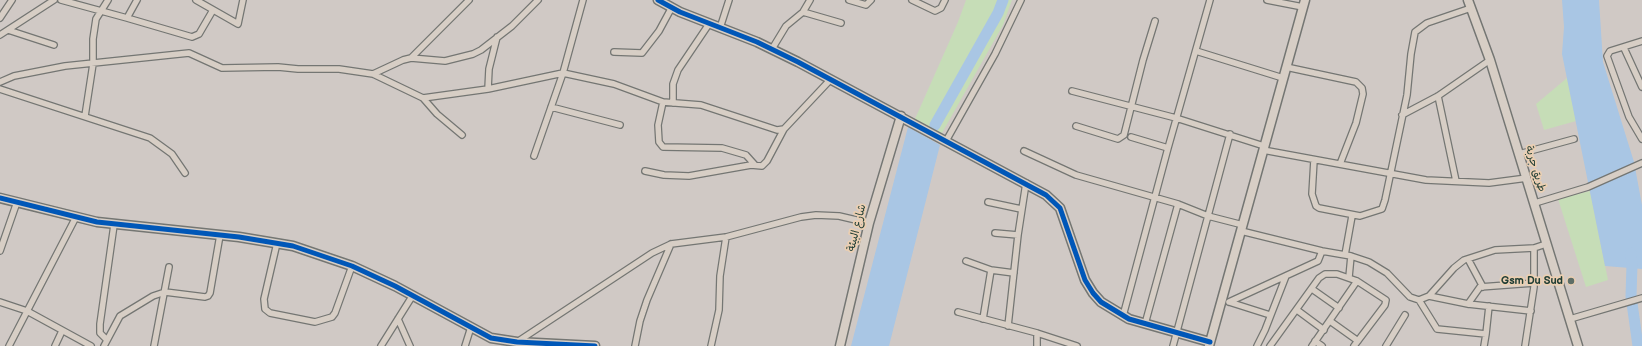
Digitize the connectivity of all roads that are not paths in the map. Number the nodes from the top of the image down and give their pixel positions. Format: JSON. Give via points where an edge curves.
{"nodes":[{"id":1,"x":12,"y":0,"type":"edge"},
{"id":2,"x":54,"y":0,"type":"edge"},
{"id":3,"x":61,"y":0,"type":"edge"},
{"id":4,"x":108,"y":0,"type":"edge"},
{"id":5,"x":137,"y":0,"type":"edge"},
{"id":6,"x":196,"y":0,"type":"edge"},
{"id":7,"x":243,"y":0,"type":"edge"},
{"id":8,"x":469,"y":0,"type":"edge"},
{"id":9,"x":538,"y":0,"type":"edge"},
{"id":10,"x":583,"y":0,"type":"edge"},
{"id":11,"x":658,"y":0,"type":"edge"},
{"id":12,"x":729,"y":0,"type":"edge"},
{"id":13,"x":809,"y":0,"type":"edge"},
{"id":14,"x":849,"y":0,"type":"edge"},
{"id":15,"x":871,"y":0,"type":"edge"},
{"id":16,"x":912,"y":0,"type":"edge"},
{"id":17,"x":945,"y":0,"type":"edge"},
{"id":18,"x":1021,"y":0,"type":"edge"},
{"id":19,"x":1210,"y":0,"type":"edge"},
{"id":20,"x":1267,"y":0,"type":"edge"},
{"id":21,"x":1468,"y":0,"type":"edge"},
{"id":22,"x":1304,"y":3,"type":"edge"},
{"id":23,"x":0,"y":6,"type":"edge"},
{"id":24,"x":672,"y":7,"type":"junction"},
{"id":25,"x":6,"y":8,"type":"junction"},
{"id":26,"x":1471,"y":8,"type":"junction"},
{"id":27,"x":213,"y":10,"type":"junction"},
{"id":28,"x":100,"y":11,"type":"junction"},
{"id":29,"x":802,"y":12,"type":"junction"},
{"id":30,"x":0,"y":18,"type":"edge"},
{"id":31,"x":127,"y":18,"type":"junction"},
{"id":32,"x":1155,"y":21,"type":"dead end"},
{"id":33,"x":841,"y":23,"type":"dead end"},
{"id":34,"x":709,"y":24,"type":"junction"},
{"id":35,"x":720,"y":28,"type":"junction"},
{"id":36,"x":8,"y":30,"type":"junction"},
{"id":37,"x":0,"y":35,"type":"edge"},
{"id":38,"x":497,"y":37,"type":"junction"},
{"id":39,"x":1642,"y":41,"type":"edge"},
{"id":40,"x":54,"y":45,"type":"dead end"},
{"id":41,"x":1624,"y":48,"type":"junction"},
{"id":42,"x":772,"y":49,"type":"junction"},
{"id":43,"x":1196,"y":51,"type":"junction"},
{"id":44,"x":614,"y":52,"type":"dead end"},
{"id":45,"x":411,"y":58,"type":"junction"},
{"id":46,"x":1490,"y":60,"type":"junction"},
{"id":47,"x":93,"y":64,"type":"junction"},
{"id":48,"x":1286,"y":67,"type":"junction"},
{"id":49,"x":563,"y":73,"type":"junction"},
{"id":50,"x":373,"y":74,"type":"junction"},
{"id":51,"x":1283,"y":78,"type":"junction"},
{"id":52,"x":831,"y":80,"type":"junction"},
{"id":53,"x":0,"y":82,"type":"edge"},
{"id":54,"x":1642,"y":87,"type":"edge"},
{"id":55,"x":0,"y":89,"type":"edge"},
{"id":56,"x":488,"y":89,"type":"junction"},
{"id":57,"x":1072,"y":91,"type":"dead end"},
{"id":58,"x":1438,"y":96,"type":"junction"},
{"id":59,"x":423,"y":98,"type":"junction"},
{"id":60,"x":663,"y":102,"type":"junction"},
{"id":61,"x":673,"y":103,"type":"junction"},
{"id":62,"x":1132,"y":106,"type":"junction"},
{"id":63,"x":551,"y":107,"type":"junction"},
{"id":64,"x":1402,"y":115,"type":"junction"},
{"id":65,"x":85,"y":116,"type":"junction"},
{"id":66,"x":900,"y":116,"type":"junction"},
{"id":67,"x":1176,"y":118,"type":"junction"},
{"id":68,"x":620,"y":125,"type":"dead end"},
{"id":69,"x":1076,"y":126,"type":"dead end"},
{"id":70,"x":784,"y":129,"type":"junction"},
{"id":71,"x":1230,"y":134,"type":"junction"},
{"id":72,"x":462,"y":135,"type":"dead end"},
{"id":73,"x":1131,"y":137,"type":"dead end"},
{"id":74,"x":1574,"y":139,"type":"dead end"},
{"id":75,"x":1642,"y":139,"type":"edge"},
{"id":76,"x":946,"y":141,"type":"junction"},
{"id":77,"x":1168,"y":148,"type":"junction"},
{"id":78,"x":1264,"y":148,"type":"junction"},
{"id":79,"x":1024,"y":151,"type":"dead end"},
{"id":80,"x":1519,"y":154,"type":"junction"},
{"id":81,"x":534,"y":156,"type":"dead end"},
{"id":82,"x":1314,"y":160,"type":"junction"},
{"id":83,"x":1642,"y":163,"type":"edge"},
{"id":84,"x":1340,"y":164,"type":"junction"},
{"id":85,"x":755,"y":165,"type":"junction"},
{"id":86,"x":645,"y":171,"type":"dead end"},
{"id":87,"x":185,"y":173,"type":"dead end"},
{"id":88,"x":1391,"y":173,"type":"junction"},
{"id":89,"x":1527,"y":178,"type":"junction"},
{"id":90,"x":1456,"y":181,"type":"junction"},
{"id":91,"x":1026,"y":183,"type":"junction"},
{"id":92,"x":0,"y":198,"type":"edge"},
{"id":93,"x":1154,"y":198,"type":"junction"},
{"id":94,"x":17,"y":202,"type":"junction"},
{"id":95,"x":988,"y":202,"type":"dead end"},
{"id":96,"x":1535,"y":203,"type":"junction"},
{"id":97,"x":1178,"y":204,"type":"junction"},
{"id":98,"x":1021,"y":208,"type":"junction"},
{"id":99,"x":1208,"y":216,"type":"junction"},
{"id":100,"x":1352,"y":216,"type":"junction"},
{"id":101,"x":76,"y":217,"type":"junction"},
{"id":102,"x":869,"y":223,"type":"junction"},
{"id":103,"x":114,"y":225,"type":"junction"},
{"id":104,"x":1242,"y":228,"type":"junction"},
{"id":105,"x":995,"y":233,"type":"dead end"},
{"id":106,"x":220,"y":235,"type":"junction"},
{"id":107,"x":1018,"y":235,"type":"junction"},
{"id":108,"x":726,"y":237,"type":"junction"},
{"id":109,"x":277,"y":243,"type":"junction"},
{"id":110,"x":671,"y":244,"type":"junction"},
{"id":111,"x":1546,"y":244,"type":"junction"},
{"id":112,"x":1534,"y":248,"type":"junction"},
{"id":113,"x":0,"y":250,"type":"edge"},
{"id":114,"x":1322,"y":251,"type":"junction"},
{"id":115,"x":1348,"y":255,"type":"junction"},
{"id":116,"x":1468,"y":259,"type":"junction"},
{"id":117,"x":966,"y":261,"type":"dead end"},
{"id":118,"x":352,"y":266,"type":"junction"},
{"id":119,"x":169,"y":267,"type":"dead end"},
{"id":120,"x":991,"y":270,"type":"junction"},
{"id":121,"x":1014,"y":273,"type":"junction"},
{"id":122,"x":1286,"y":276,"type":"junction"},
{"id":123,"x":1349,"y":277,"type":"junction"},
{"id":124,"x":1357,"y":281,"type":"junction"},
{"id":125,"x":1534,"y":283,"type":"junction"},
{"id":126,"x":1483,"y":287,"type":"junction"},
{"id":127,"x":1312,"y":289,"type":"junction"},
{"id":128,"x":165,"y":292,"type":"junction"},
{"id":129,"x":413,"y":295,"type":"junction"},
{"id":130,"x":1429,"y":296,"type":"junction"},
{"id":131,"x":1642,"y":298,"type":"edge"},
{"id":132,"x":1419,"y":300,"type":"junction"},
{"id":133,"x":1226,"y":301,"type":"junction"},
{"id":134,"x":0,"y":302,"type":"edge"},
{"id":135,"x":1468,"y":304,"type":"junction"},
{"id":136,"x":1489,"y":306,"type":"junction"},
{"id":137,"x":1339,"y":308,"type":"junction"},
{"id":138,"x":1297,"y":310,"type":"junction"},
{"id":139,"x":27,"y":311,"type":"junction"},
{"id":140,"x":1531,"y":311,"type":"junction"},
{"id":141,"x":958,"y":312,"type":"dead end"},
{"id":142,"x":1270,"y":315,"type":"junction"},
{"id":143,"x":1405,"y":315,"type":"dead end"},
{"id":144,"x":1123,"y":316,"type":"junction"},
{"id":145,"x":983,"y":319,"type":"junction"},
{"id":146,"x":1570,"y":319,"type":"junction"},
{"id":147,"x":398,"y":320,"type":"junction"},
{"id":148,"x":1330,"y":321,"type":"junction"},
{"id":149,"x":1145,"y":324,"type":"junction"},
{"id":150,"x":1008,"y":326,"type":"junction"},
{"id":151,"x":471,"y":327,"type":"junction"},
{"id":152,"x":1324,"y":330,"type":"junction"},
{"id":153,"x":62,"y":331,"type":"junction"},
{"id":154,"x":1037,"y":333,"type":"junction"},
{"id":155,"x":1176,"y":333,"type":"junction"},
{"id":156,"x":1486,"y":334,"type":"junction"},
{"id":157,"x":517,"y":342,"type":"junction"},
{"id":158,"x":105,"y":343,"type":"edge"},
{"id":159,"x":1356,"y":343,"type":"edge"},
{"id":160,"x":1210,"y":344,"type":"edge"},
{"id":161,"x":1314,"y":344,"type":"edge"},
{"id":162,"x":573,"y":345,"type":"edge"},
{"id":163,"x":9,"y":346,"type":"edge"},
{"id":164,"x":55,"y":346,"type":"edge"},
{"id":165,"x":91,"y":346,"type":"edge"},
{"id":166,"x":154,"y":346,"type":"edge"},
{"id":167,"x":381,"y":346,"type":"edge"},
{"id":168,"x":410,"y":346,"type":"edge"},
{"id":169,"x":465,"y":346,"type":"edge"},
{"id":170,"x":595,"y":346,"type":"edge"},
{"id":171,"x":635,"y":346,"type":"edge"},
{"id":172,"x":711,"y":346,"type":"edge"},
{"id":173,"x":840,"y":346,"type":"edge"},
{"id":174,"x":1037,"y":346,"type":"edge"},
{"id":175,"x":1077,"y":346,"type":"edge"},
{"id":176,"x":1173,"y":346,"type":"edge"},
{"id":177,"x":1256,"y":346,"type":"edge"},
{"id":178,"x":1270,"y":346,"type":"edge"},
{"id":179,"x":1322,"y":346,"type":"edge"},
{"id":180,"x":1386,"y":346,"type":"edge"},
{"id":181,"x":1484,"y":346,"type":"edge"},
{"id":182,"x":1525,"y":346,"type":"edge"},
{"id":183,"x":1578,"y":346,"type":"edge"}],
"edges":[{"from":1,"to":25,"type":"street"},
{"from":2,"to":36,"type":"street"},
{"from":3,"to":28,"type":"street"},
{"from":4,"to":28,"type":"street"},
{"from":5,"to":31,"type":"street"},
{"from":6,"to":27,"type":"street"},
{"from":7,"to":27,"type":"street","via":[[238,24]]},
{"from":8,"to":45,"type":"street"},
{"from":9,"to":38,"type":"street"},
{"from":10,"to":49,"type":"street"},
{"from":11,"to":24,"type":"street"},
{"from":12,"to":35,"type":"street"},
{"from":13,"to":29,"type":"street"},
{"from":14,"to":15,"type":"street","via":[[866,5]]},
{"from":16,"to":17,"type":"street","via":[[935,12],[942,8]]},
{"from":18,"to":76,"type":"street","via":[[995,54]]},
{"from":19,"to":43,"type":"street"},
{"from":20,"to":22,"type":"street"},
{"from":21,"to":26,"type":"street","name":"طريق جربة"},
{"from":22,"to":48,"type":"street"},
{"from":23,"to":25,"type":"street"},
{"from":24,"to":34,"type":"street"},
{"from":24,"to":44,"type":"street","via":[[659,31],[642,52]]},
{"from":25,"to":30,"type":"street"},
{"from":26,"to":46,"type":"street","name":"طريق جربة"},
{"from":26,"to":64,"type":"street","via":[[1427,23],[1415,32]]},
{"from":27,"to":31,"type":"street","via":[[199,34],[192,37]]},
{"from":28,"to":31,"type":"street"},
{"from":28,"to":47,"type":"street","via":[[95,28]]},
{"from":29,"to":33,"type":"street"},
{"from":29,"to":42,"type":"street","via":[[786,26]]},
{"from":32,"to":62,"type":"street"},
{"from":34,"to":35,"type":"street"},
{"from":34,"to":61,"type":"street","via":[[678,70],[673,84]]},
{"from":35,"to":42,"type":"street"},
{"from":36,"to":37,"type":"street"},
{"from":36,"to":40,"type":"street"},
{"from":38,"to":45,"type":"street","via":[[481,50],[454,60]]},
{"from":38,"to":56,"type":"street"},
{"from":39,"to":41,"type":"street"},
{"from":41,"to":54,"type":"street"},
{"from":41,"to":75,"type":"street","via":[[1610,51],[1607,56],[1629,117]]},
{"from":42,"to":52,"type":"street"},
{"from":43,"to":51,"type":"street"},
{"from":43,"to":67,"type":"street"},
{"from":45,"to":50,"type":"street"},
{"from":46,"to":58,"type":"street"},
{"from":46,"to":80,"type":"street","name":"طريق جربة"},
{"from":47,"to":50,"type":"street","via":[[189,53],[222,68],[278,66],[298,70],[339,69]]},
{"from":47,"to":53,"type":"street","via":[[65,66],[14,76]]},
{"from":47,"to":65,"type":"street"},
{"from":48,"to":51,"type":"street"},
{"from":48,"to":84,"type":"street","via":[[1356,82],[1362,88],[1359,110]]},
{"from":49,"to":56,"type":"street"},
{"from":49,"to":60,"type":"street","via":[[614,84]]},
{"from":49,"to":63,"type":"street"},
{"from":50,"to":59,"type":"street"},
{"from":51,"to":78,"type":"street"},
{"from":52,"to":66,"type":"street"},
{"from":52,"to":70,"type":"street"},
{"from":55,"to":65,"type":"street"},
{"from":56,"to":59,"type":"street"},
{"from":57,"to":62,"type":"street"},
{"from":58,"to":64,"type":"street"},
{"from":58,"to":90,"type":"street"},
{"from":59,"to":72,"type":"street"},
{"from":60,"to":61,"type":"street"},
{"from":60,"to":85,"type":"street","via":[[658,125],[659,142],[663,146],[722,148],[746,155]]},
{"from":61,"to":70,"type":"street","via":[[701,105],[770,129]]},
{"from":62,"to":67,"type":"street"},
{"from":62,"to":69,"type":"street","via":[[1126,132],[1121,138]]},
{"from":63,"to":68,"type":"street"},
{"from":63,"to":81,"type":"street"},
{"from":64,"to":88,"type":"street"},
{"from":65,"to":87,"type":"street","via":[[150,138],[172,154]]},
{"from":66,"to":76,"type":"street"},
{"from":66,"to":102,"type":"street","name":"شارع البيئة"},
{"from":67,"to":71,"type":"street"},
{"from":67,"to":77,"type":"street"},
{"from":70,"to":85,"type":"street","via":[[764,164]]},
{"from":71,"to":78,"type":"street"},
{"from":71,"to":99,"type":"street"},
{"from":73,"to":77,"type":"street"},
{"from":74,"to":80,"type":"street"},
{"from":76,"to":91,"type":"street"},
{"from":77,"to":93,"type":"street"},
{"from":78,"to":82,"type":"street"},
{"from":78,"to":104,"type":"street"},
{"from":79,"to":93,"type":"street","via":[[1076,175]]},
{"from":80,"to":89,"type":"street","name":"طريق جربة"},
{"from":82,"to":84,"type":"street"},
{"from":82,"to":100,"type":"street","via":[[1312,194],[1316,206]]},
{"from":83,"to":96,"type":"street","via":[[1588,187]]},
{"from":84,"to":88,"type":"street"},
{"from":85,"to":86,"type":"street","via":[[689,176],[664,176]]},
{"from":88,"to":90,"type":"street","via":[[1426,180]]},
{"from":88,"to":100,"type":"street","via":[[1382,209],[1366,216]]},
{"from":89,"to":90,"type":"street","via":[[1489,183]]},
{"from":89,"to":96,"type":"street","name":"طريق جربة"},
{"from":91,"to":98,"type":"street"},
{"from":91,"to":144,"type":"street","via":[[1046,195],[1060,208],[1088,286],[1101,302]]},
{"from":92,"to":94,"type":"street"},
{"from":93,"to":97,"type":"street"},
{"from":93,"to":144,"type":"street"},
{"from":94,"to":101,"type":"street"},
{"from":94,"to":113,"type":"street"},
{"from":95,"to":98,"type":"street"},
{"from":96,"to":111,"type":"street","name":"طريق جربة"},
{"from":97,"to":99,"type":"street"},
{"from":97,"to":149,"type":"street"},
{"from":98,"to":107,"type":"street"},
{"from":99,"to":104,"type":"street"},
{"from":99,"to":155,"type":"street"},
{"from":100,"to":115,"type":"street"},
{"from":101,"to":103,"type":"street"},
{"from":101,"to":139,"type":"street"},
{"from":102,"to":108,"type":"street","via":[[839,216],[816,215]]},
{"from":102,"to":173,"type":"street","name":"شارع البيئة"},
{"from":103,"to":106,"type":"street"},
{"from":103,"to":158,"type":"street","via":[[100,324],[100,333]]},
{"from":104,"to":114,"type":"street"},
{"from":104,"to":133,"type":"street"},
{"from":105,"to":107,"type":"street"},
{"from":106,"to":109,"type":"street"},
{"from":106,"to":128,"type":"street","via":[[208,296],[205,298]]},
{"from":107,"to":121,"type":"street"},
{"from":108,"to":110,"type":"street"},
{"from":108,"to":172,"type":"street","via":[[720,276],[719,310]]},
{"from":109,"to":118,"type":"street","via":[[310,251]]},
{"from":109,"to":118,"type":"street","via":[[264,300],[265,309],[270,313],[315,322],[332,317]]},
{"from":110,"to":157,"type":"street","via":[[598,287]]},
{"from":110,"to":171,"type":"street","via":[[647,300]]},
{"from":111,"to":112,"type":"street"},
{"from":111,"to":146,"type":"street","name":"طريق جربة"},
{"from":112,"to":116,"type":"street","via":[[1495,250]]},
{"from":112,"to":125,"type":"street"},
{"from":114,"to":115,"type":"street"},
{"from":114,"to":122,"type":"street","via":[[1318,261]]},
{"from":115,"to":123,"type":"street"},
{"from":115,"to":132,"type":"street","via":[[1383,270],[1408,295]]},
{"from":116,"to":126,"type":"street"},
{"from":116,"to":130,"type":"street","via":[[1454,268]]},
{"from":117,"to":120,"type":"street"},
{"from":118,"to":129,"type":"street"},
{"from":119,"to":128,"type":"street"},
{"from":120,"to":121,"type":"street"},
{"from":120,"to":145,"type":"street"},
{"from":121,"to":150,"type":"street"},
{"from":122,"to":133,"type":"street"},
{"from":122,"to":142,"type":"street"},
{"from":123,"to":124,"type":"street"},
{"from":123,"to":127,"type":"street","via":[[1325,274]]},
{"from":124,"to":137,"type":"street"},
{"from":124,"to":159,"type":"street","via":[[1384,297],[1386,302]]},
{"from":125,"to":126,"type":"street"},
{"from":125,"to":140,"type":"street"},
{"from":126,"to":135,"type":"street"},
{"from":127,"to":137,"type":"street"},
{"from":127,"to":138,"type":"street"},
{"from":128,"to":158,"type":"street","via":[[123,313]]},
{"from":128,"to":166,"type":"street"},
{"from":129,"to":147,"type":"street"},
{"from":129,"to":151,"type":"street"},
{"from":130,"to":132,"type":"street"},
{"from":130,"to":135,"type":"street"},
{"from":131,"to":146,"type":"street"},
{"from":132,"to":156,"type":"street","via":[[1437,329]]},
{"from":133,"to":142,"type":"street"},
{"from":133,"to":160,"type":"street"},
{"from":134,"to":139,"type":"street"},
{"from":135,"to":136,"type":"street"},
{"from":136,"to":140,"type":"street"},
{"from":136,"to":156,"type":"street"},
{"from":137,"to":148,"type":"street"},
{"from":138,"to":152,"type":"street"},
{"from":138,"to":178,"type":"street"},
{"from":139,"to":153,"type":"street"},
{"from":139,"to":163,"type":"street"},
{"from":140,"to":182,"type":"street"},
{"from":141,"to":145,"type":"street"},
{"from":142,"to":177,"type":"street"},
{"from":143,"to":180,"type":"street"},
{"from":144,"to":149,"type":"street"},
{"from":145,"to":150,"type":"street"},
{"from":146,"to":183,"type":"street","name":"طريق جربة"},
{"from":147,"to":167,"type":"street"},
{"from":147,"to":168,"type":"street"},
{"from":148,"to":152,"type":"street"},
{"from":148,"to":159,"type":"street"},
{"from":149,"to":155,"type":"street"},
{"from":150,"to":154,"type":"street"},
{"from":151,"to":157,"type":"street","via":[[491,338]]},
{"from":151,"to":169,"type":"street"},
{"from":152,"to":161,"type":"street"},
{"from":153,"to":164,"type":"street"},
{"from":153,"to":165,"type":"street"},
{"from":154,"to":174,"type":"street"},
{"from":154,"to":175,"type":"street"},
{"from":155,"to":160,"type":"street"},
{"from":155,"to":176,"type":"street"},
{"from":156,"to":181,"type":"street"},
{"from":157,"to":162,"type":"street"},
{"from":161,"to":179,"type":"street"},
{"from":162,"to":170,"type":"street"}]}
